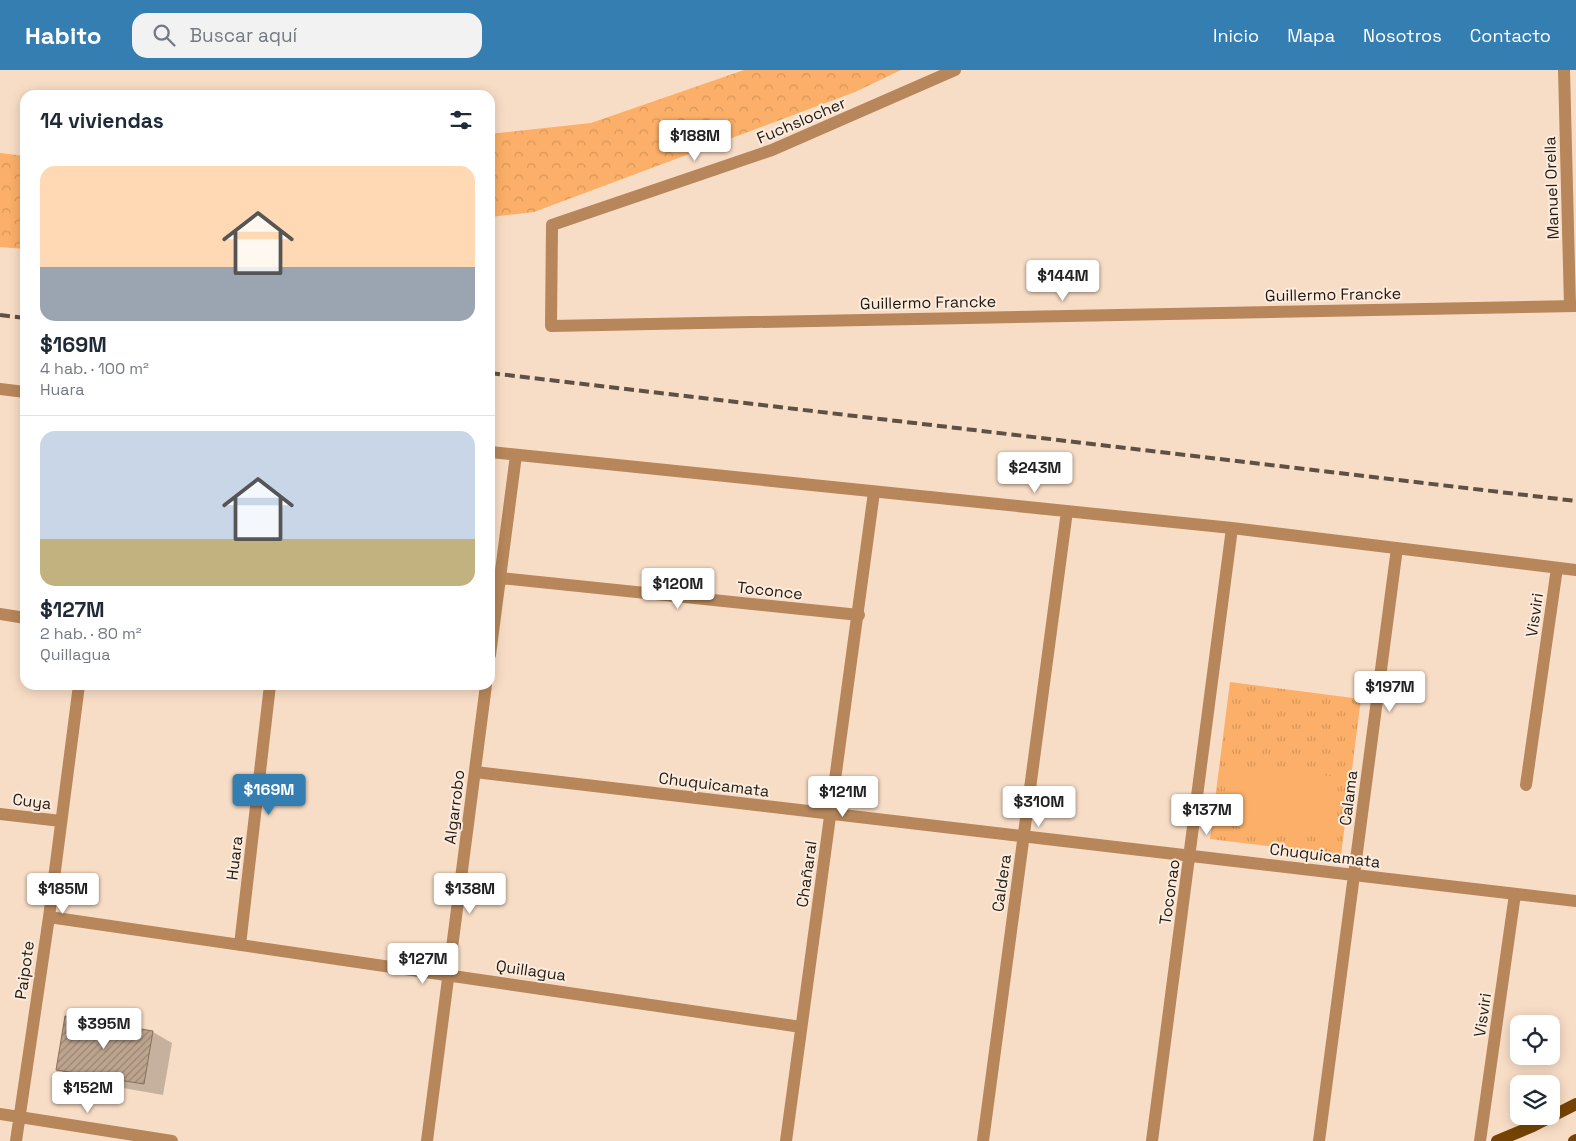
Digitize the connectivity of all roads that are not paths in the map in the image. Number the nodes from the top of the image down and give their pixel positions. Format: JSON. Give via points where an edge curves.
{"nodes":[{"id":1,"x":955,"y":70,"type":"edge"},
{"id":2,"x":1564,"y":70,"type":"edge"},
{"id":3,"x":1573,"y":306,"type":"edge"},
{"id":4,"x":551,"y":326,"type":"joint"},
{"id":5,"x":0,"y":389,"type":"edge"},
{"id":6,"x":20,"y":391,"type":"edge"},
{"id":7,"x":495,"y":453,"type":"edge"},
{"id":8,"x":516,"y":455,"type":"junction"},
{"id":9,"x":874,"y":492,"type":"junction"},
{"id":10,"x":1067,"y":511,"type":"junction"},
{"id":11,"x":1232,"y":528,"type":"junction"},
{"id":12,"x":1397,"y":548,"type":"junction"},
{"id":13,"x":1557,"y":568,"type":"junction"},
{"id":14,"x":1576,"y":570,"type":"edge"},
{"id":15,"x":500,"y":578,"type":"junction"},
{"id":16,"x":0,"y":614,"type":"edge"},
{"id":17,"x":859,"y":615,"type":"junction"},
{"id":18,"x":495,"y":616,"type":"edge"},
{"id":19,"x":20,"y":617,"type":"edge"},
{"id":20,"x":78,"y":690,"type":"edge"},
{"id":21,"x":269,"y":690,"type":"edge"},
{"id":22,"x":485,"y":690,"type":"edge"},
{"id":23,"x":475,"y":772,"type":"junction"},
{"id":24,"x":1526,"y":785,"type":"dead end"},
{"id":25,"x":0,"y":814,"type":"edge"},
{"id":26,"x":830,"y":814,"type":"junction"},
{"id":27,"x":61,"y":821,"type":"junction"},
{"id":28,"x":1024,"y":837,"type":"junction"},
{"id":29,"x":1190,"y":856,"type":"junction"},
{"id":30,"x":1355,"y":875,"type":"junction"},
{"id":31,"x":1515,"y":894,"type":"junction"},
{"id":32,"x":1576,"y":901,"type":"edge"},
{"id":33,"x":49,"y":917,"type":"junction"},
{"id":34,"x":240,"y":945,"type":"junction"},
{"id":35,"x":449,"y":974,"type":"junction"},
{"id":36,"x":801,"y":1027,"type":"junction"},
{"id":37,"x":1576,"y":1104,"type":"edge"},
{"id":38,"x":0,"y":1114,"type":"edge"},
{"id":39,"x":19,"y":1117,"type":"junction"},
{"id":40,"x":16,"y":1141,"type":"edge"},
{"id":41,"x":172,"y":1141,"type":"edge"},
{"id":42,"x":427,"y":1141,"type":"edge"},
{"id":43,"x":786,"y":1141,"type":"edge"},
{"id":44,"x":983,"y":1141,"type":"edge"},
{"id":45,"x":1152,"y":1141,"type":"edge"},
{"id":46,"x":1319,"y":1141,"type":"edge"},
{"id":47,"x":1480,"y":1141,"type":"edge"},
{"id":48,"x":1497,"y":1141,"type":"edge"}],
"edges":[{"from":1,"to":4,"type":"street","name":"Fuchslocher","via":[[772,150],[552,225]]},
{"from":2,"to":3,"type":"street","name":"Manuel Orella"},
{"from":3,"to":4,"type":"street","name":"Guillermo Francke"},
{"from":5,"to":6,"type":"street"},
{"from":7,"to":8,"type":"street"},
{"from":8,"to":9,"type":"street"},
{"from":8,"to":15,"type":"street"},
{"from":9,"to":10,"type":"street"},
{"from":9,"to":17,"type":"street","name":"Chañaral"},
{"from":10,"to":11,"type":"street"},
{"from":10,"to":28,"type":"street","name":"Caldera"},
{"from":11,"to":12,"type":"street"},
{"from":11,"to":29,"type":"street","name":"Toconao"},
{"from":12,"to":13,"type":"street"},
{"from":12,"to":30,"type":"street","name":"Calama"},
{"from":13,"to":14,"type":"street"},
{"from":13,"to":24,"type":"street","name":"Visviri"},
{"from":15,"to":17,"type":"street","name":"Toconce"},
{"from":15,"to":18,"type":"street"},
{"from":16,"to":19,"type":"street"},
{"from":17,"to":26,"type":"street","name":"Chañaral"},
{"from":20,"to":27,"type":"street","name":"Paipote"},
{"from":21,"to":34,"type":"street","name":"Huara"},
{"from":22,"to":23,"type":"street","name":"Algarrobo"},
{"from":23,"to":26,"type":"street","name":"Chuquicamata"},
{"from":23,"to":35,"type":"street","name":"Algarrobo"},
{"from":25,"to":27,"type":"street","name":"Cuya"},
{"from":26,"to":28,"type":"street","name":"Chuquicamata"},
{"from":26,"to":36,"type":"street","name":"Chañaral"},
{"from":27,"to":33,"type":"street","name":"Paipote"},
{"from":28,"to":29,"type":"street","name":"Chuquicamata"},
{"from":28,"to":44,"type":"street","name":"Caldera"},
{"from":29,"to":30,"type":"street","name":"Chuquicamata"},
{"from":29,"to":45,"type":"street","name":"Toconao"},
{"from":30,"to":31,"type":"street","name":"Chuquicamata"},
{"from":30,"to":46,"type":"street","name":"Calama"},
{"from":31,"to":32,"type":"street","name":"Chuquicamata"},
{"from":31,"to":47,"type":"street","name":"Visviri"},
{"from":33,"to":34,"type":"street","name":"Quillagua"},
{"from":33,"to":39,"type":"street","name":"Paipote"},
{"from":34,"to":35,"type":"street","name":"Quillagua"},
{"from":35,"to":36,"type":"street","name":"Quillagua"},
{"from":35,"to":42,"type":"street","name":"Algarrobo"},
{"from":36,"to":43,"type":"street","name":"Chañaral"},
{"from":37,"to":48,"type":"main road"},
{"from":38,"to":39,"type":"street"},
{"from":39,"to":40,"type":"street","name":"Paipote"},
{"from":39,"to":41,"type":"street"}]}
